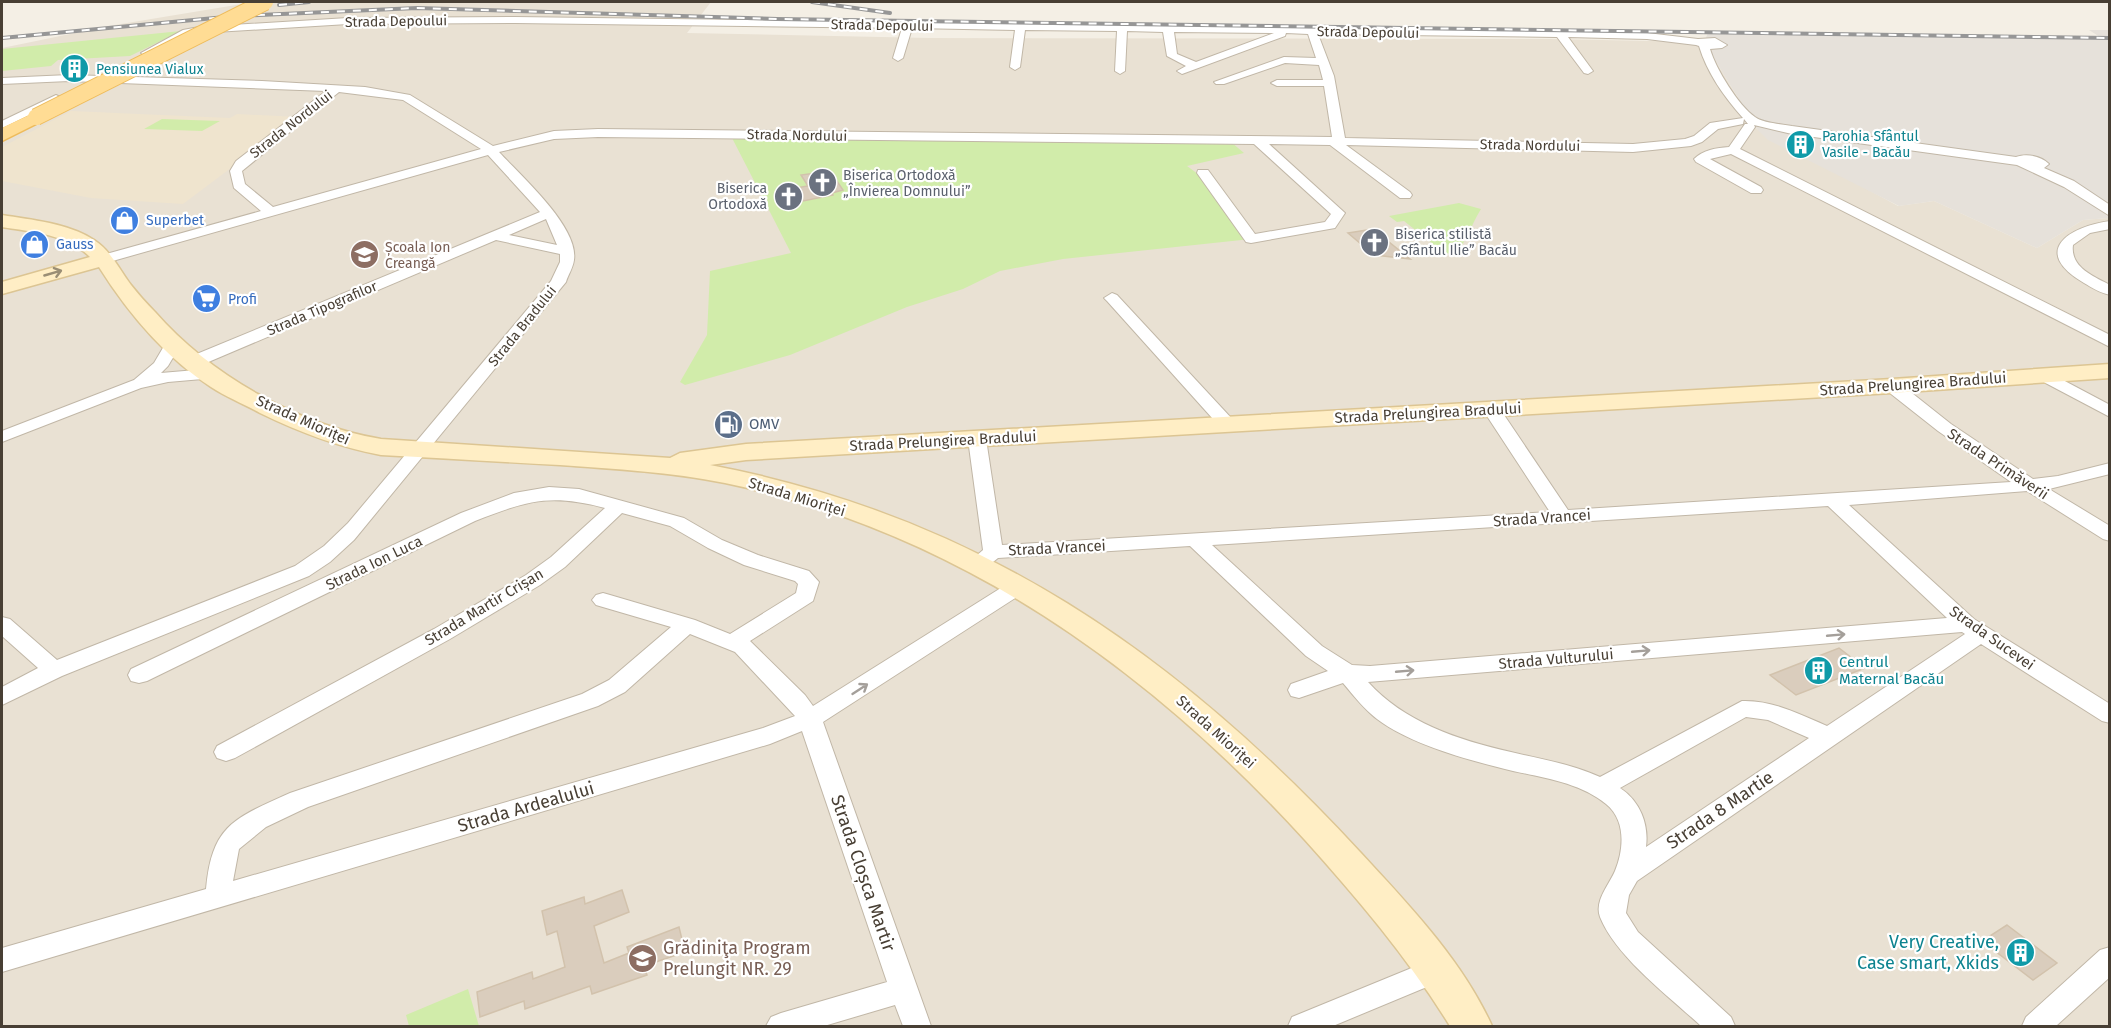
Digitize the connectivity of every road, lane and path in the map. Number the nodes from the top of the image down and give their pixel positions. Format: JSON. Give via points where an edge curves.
{"nodes":[{"id":1,"x":265,"y":2,"type":"edge"},
{"id":2,"x":908,"y":26,"type":"junction"},
{"id":3,"x":1020,"y":27,"type":"junction"},
{"id":4,"x":1122,"y":28,"type":"junction"},
{"id":5,"x":1168,"y":29,"type":"junction"},
{"id":6,"x":1290,"y":31,"type":"junction"},
{"id":7,"x":1312,"y":31,"type":"junction"},
{"id":8,"x":1560,"y":34,"type":"junction"},
{"id":9,"x":1223,"y":56,"type":"junction"},
{"id":10,"x":898,"y":58,"type":"dead end"},
{"id":11,"x":1323,"y":62,"type":"junction"},
{"id":12,"x":1196,"y":66,"type":"junction"},
{"id":13,"x":1015,"y":67,"type":"dead end"},
{"id":14,"x":1260,"y":69,"type":"junction"},
{"id":15,"x":1120,"y":71,"type":"dead end"},
{"id":16,"x":1182,"y":71,"type":"dead end"},
{"id":17,"x":1588,"y":71,"type":"dead end"},
{"id":18,"x":2,"y":82,"type":"edge"},
{"id":19,"x":90,"y":82,"type":"junction"},
{"id":20,"x":1220,"y":82,"type":"dead end"},
{"id":21,"x":1277,"y":83,"type":"dead end"},
{"id":22,"x":1329,"y":83,"type":"junction"},
{"id":23,"x":336,"y":89,"type":"junction"},
{"id":24,"x":1747,"y":122,"type":"junction"},
{"id":25,"x":2,"y":125,"type":"edge"},
{"id":26,"x":2,"y":135,"type":"edge"},
{"id":27,"x":1258,"y":141,"type":"junction"},
{"id":28,"x":1336,"y":141,"type":"junction"},
{"id":29,"x":491,"y":150,"type":"junction"},
{"id":30,"x":1733,"y":150,"type":"junction"},
{"id":31,"x":1203,"y":172,"type":"dead end"},
{"id":32,"x":1756,"y":190,"type":"dead end"},
{"id":33,"x":1406,"y":195,"type":"dead end"},
{"id":34,"x":271,"y":212,"type":"junction"},
{"id":35,"x":2109,"y":212,"type":"edge"},
{"id":36,"x":549,"y":213,"type":"junction"},
{"id":37,"x":2,"y":221,"type":"edge"},
{"id":38,"x":2109,"y":225,"type":"edge"},
{"id":39,"x":495,"y":236,"type":"junction"},
{"id":40,"x":567,"y":250,"type":"junction"},
{"id":41,"x":104,"y":259,"type":"junction"},
{"id":42,"x":2,"y":288,"type":"edge"},
{"id":43,"x":2109,"y":291,"type":"edge"},
{"id":44,"x":1112,"y":298,"type":"dead end"},
{"id":45,"x":2109,"y":342,"type":"edge"},
{"id":46,"x":173,"y":344,"type":"junction"},
{"id":47,"x":201,"y":368,"type":"junction"},
{"id":48,"x":2109,"y":371,"type":"edge"},
{"id":49,"x":2044,"y":375,"type":"junction"},
{"id":50,"x":136,"y":384,"type":"junction"},
{"id":51,"x":1892,"y":386,"type":"junction"},
{"id":52,"x":1492,"y":410,"type":"junction"},
{"id":53,"x":2109,"y":412,"type":"edge"},
{"id":54,"x":1228,"y":425,"type":"junction"},
{"id":55,"x":2,"y":436,"type":"edge"},
{"id":56,"x":977,"y":439,"type":"junction"},
{"id":57,"x":420,"y":449,"type":"junction"},
{"id":58,"x":746,"y":452,"type":"junction"},
{"id":59,"x":663,"y":464,"type":"junction"},
{"id":60,"x":2109,"y":468,"type":"edge"},
{"id":61,"x":726,"y":476,"type":"junction"},
{"id":62,"x":2032,"y":486,"type":"junction"},
{"id":63,"x":1832,"y":499,"type":"junction"},
{"id":64,"x":618,"y":506,"type":"junction"},
{"id":65,"x":1563,"y":517,"type":"junction"},
{"id":66,"x":2109,"y":535,"type":"edge"},
{"id":67,"x":1195,"y":540,"type":"junction"},
{"id":68,"x":985,"y":558,"type":"junction"},
{"id":69,"x":1019,"y":586,"type":"junction"},
{"id":70,"x":603,"y":600,"type":"dead end"},
{"id":71,"x":2,"y":624,"type":"edge"},
{"id":72,"x":687,"y":625,"type":"junction"},
{"id":73,"x":1973,"y":629,"type":"junction"},
{"id":74,"x":733,"y":642,"type":"junction"},
{"id":75,"x":54,"y":670,"type":"junction"},
{"id":76,"x":1347,"y":673,"type":"junction"},
{"id":77,"x":139,"y":675,"type":"dead end"},
{"id":78,"x":1299,"y":690,"type":"dead end"},
{"id":79,"x":2,"y":697,"type":"edge"},
{"id":80,"x":2109,"y":715,"type":"edge"},
{"id":81,"x":810,"y":719,"type":"junction"},
{"id":82,"x":1828,"y":737,"type":"junction"},
{"id":83,"x":226,"y":752,"type":"dead end"},
{"id":84,"x":1602,"y":787,"type":"junction"},
{"id":85,"x":1628,"y":873,"type":"junction"},
{"id":86,"x":218,"y":897,"type":"junction"},
{"id":87,"x":2109,"y":959,"type":"edge"},
{"id":88,"x":2,"y":960,"type":"edge"},
{"id":89,"x":1436,"y":970,"type":"junction"},
{"id":90,"x":904,"y":990,"type":"junction"},
{"id":91,"x":787,"y":1025,"type":"edge"},
{"id":92,"x":917,"y":1026,"type":"edge"},
{"id":93,"x":1302,"y":1026,"type":"edge"},
{"id":94,"x":1472,"y":1026,"type":"edge"},
{"id":95,"x":1721,"y":1026,"type":"edge"},
{"id":96,"x":2036,"y":1026,"type":"edge"}],
"edges":[{"from":1,"to":26,"type":"main road","bridge":true},
{"from":2,"to":3,"type":"street","name":"Strada Depoului"},
{"from":2,"to":10,"type":"street"},
{"from":2,"to":19,"type":"street","name":"Strada Depoului","via":[[386,21],[199,30],[182,34]]},
{"from":3,"to":4,"type":"street","name":"Strada Depoului"},
{"from":3,"to":13,"type":"street"},
{"from":4,"to":5,"type":"street","name":"Strada Depoului"},
{"from":4,"to":15,"type":"street"},
{"from":5,"to":6,"type":"street","name":"Strada Depoului"},
{"from":5,"to":12,"type":"street","via":[[1172,56]]},
{"from":6,"to":7,"type":"street","name":"Strada Depoului"},
{"from":6,"to":9,"type":"street"},
{"from":7,"to":8,"type":"street","name":"Strada Depoului"},
{"from":7,"to":11,"type":"street"},
{"from":8,"to":17,"type":"street"},
{"from":8,"to":24,"type":"street","name":"Strada Depoului","via":[[1680,39],[1706,46],[1726,90]]},
{"from":9,"to":12,"type":"street"},
{"from":9,"to":14,"type":"street"},
{"from":11,"to":14,"type":"street","via":[[1284,60]]},
{"from":11,"to":22,"type":"street"},
{"from":12,"to":16,"type":"street"},
{"from":14,"to":20,"type":"street"},
{"from":18,"to":19,"type":"street"},
{"from":19,"to":23,"type":"street","via":[[104,85],[131,80]]},
{"from":19,"to":25,"type":"street","name":"Strada Depoului"},
{"from":21,"to":22,"type":"street"},
{"from":22,"to":28,"type":"street"},
{"from":23,"to":29,"type":"street","via":[[405,97]]},
{"from":23,"to":34,"type":"street","name":"Strada Nordului","via":[[236,171],[239,185]]},
{"from":24,"to":28,"type":"street","name":"Strada Nordului","via":[[1710,127],[1694,141],[1665,147]]},
{"from":24,"to":30,"type":"street"},
{"from":24,"to":35,"type":"street","name":"Strada Nordului","via":[[2030,164],[2069,184]]},
{"from":27,"to":28,"type":"street","name":"Strada Nordului"},
{"from":27,"to":29,"type":"street","name":"Strada Nordului","via":[[598,133],[554,135]]},
{"from":27,"to":31,"type":"street","via":[[1338,213],[1330,225],[1251,238]]},
{"from":28,"to":33,"type":"street"},
{"from":29,"to":34,"type":"street","name":"Strada Nordului"},
{"from":29,"to":36,"type":"street"},
{"from":30,"to":32,"type":"street","via":[[1700,159]]},
{"from":30,"to":45,"type":"street"},
{"from":34,"to":41,"type":"street","name":"Strada Nordului"},
{"from":36,"to":39,"type":"street","name":"Strada Tipografilor"},
{"from":36,"to":40,"type":"street"},
{"from":37,"to":41,"type":"main road","name":"Strada Mioriței","via":[[86,243]]},
{"from":38,"to":43,"type":"street","via":[[2075,234],[2067,241],[2064,252],[2068,262],[2085,278]]},
{"from":39,"to":40,"type":"street"},
{"from":39,"to":47,"type":"street","name":"Strada Tipografilor"},
{"from":40,"to":57,"type":"street","name":"Strada Bradului","via":[[567,262],[558,282]]},
{"from":42,"to":41,"type":"main road","name":"Strada Nordului","one_way":true},
{"from":41,"to":46,"type":"main road","name":"Strada Mioriței","via":[[128,295]]},
{"from":44,"to":54,"type":"street"},
{"from":46,"to":47,"type":"main road","name":"Strada Mioriței"},
{"from":46,"to":50,"type":"street","name":"Strada Tipografilor","via":[[160,366]]},
{"from":47,"to":50,"type":"street","name":"Strada Tipografilor"},
{"from":47,"to":57,"type":"main road","name":"Strada Mioriței","via":[[222,384],[334,437],[357,444]]},
{"from":48,"to":49,"type":"main road","name":"Strada Prelungirea Bradului"},
{"from":49,"to":51,"type":"main road","name":"Strada Prelungirea Bradului"},
{"from":49,"to":53,"type":"street"},
{"from":50,"to":55,"type":"street","name":"Strada Tipografilor"},
{"from":51,"to":52,"type":"main road","name":"Strada Prelungirea Bradului"},
{"from":51,"to":62,"type":"street","name":"Strada Primăverii","via":[[1953,436]]},
{"from":52,"to":54,"type":"main road","name":"Strada Prelungirea Bradului"},
{"from":52,"to":65,"type":"street"},
{"from":54,"to":56,"type":"main road","name":"Strada Prelungirea Bradului"},
{"from":56,"to":58,"type":"main road","name":"Strada Prelungirea Bradului"},
{"from":56,"to":68,"type":"street"},
{"from":57,"to":59,"type":"main road","name":"Strada Mioriței"},
{"from":57,"to":75,"type":"street","name":"Strada Ion Luca","via":[[326,557],[302,571]]},
{"from":58,"to":59,"type":"main road","name":"Strada Prelungirea Bradului"},
{"from":58,"to":61,"type":"main road","via":[[731,462]]},
{"from":59,"to":61,"type":"main road","name":"Strada Mioriței"},
{"from":60,"to":62,"type":"street","name":"Strada Vrancei"},
{"from":61,"to":68,"type":"main road","name":"Strada Mioriței","via":[[844,510]]},
{"from":62,"to":63,"type":"street","name":"Strada Vrancei"},
{"from":62,"to":66,"type":"street","name":"Strada Primăverii"},
{"from":63,"to":65,"type":"street","name":"Strada Vrancei"},
{"from":63,"to":73,"type":"street","name":"Strada Sucevei"},
{"from":64,"to":74,"type":"street","via":[[677,522],[715,544],[809,582],[806,596]]},
{"from":64,"to":77,"type":"street","name":"Strada Ion Luca","via":[[579,495],[549,493],[520,497],[460,521]]},
{"from":64,"to":83,"type":"street","name":"Strada Martir Crișan","via":[[533,580]]},
{"from":65,"to":67,"type":"street","name":"Strada Vrancei"},
{"from":67,"to":68,"type":"street","name":"Strada Vrancei"},
{"from":67,"to":76,"type":"street","via":[[1314,651]]},
{"from":68,"to":69,"type":"main road","name":"Strada Mioriței"},
{"from":81,"to":69,"type":"street","name":"Strada Ardealului","one_way":true},
{"from":69,"to":89,"type":"main road","name":"Strada Mioriței","via":[[1114,647],[1190,706],[1305,816],[1381,900]]},
{"from":70,"to":72,"type":"street"},
{"from":71,"to":75,"type":"street"},
{"from":72,"to":74,"type":"street"},
{"from":72,"to":86,"type":"street","via":[[617,686],[590,699],[310,796],[257,819],[225,848]]},
{"from":76,"to":73,"type":"street","name":"Strada Vulturului","one_way":true},
{"from":73,"to":80,"type":"street","name":"Strada Sucevei"},
{"from":73,"to":82,"type":"street","name":"Strada 8 Martie"},
{"from":74,"to":81,"type":"street","via":[[751,655]]},
{"from":75,"to":79,"type":"street","name":"Strada Ion Luca"},
{"from":76,"to":78,"type":"street"},
{"from":76,"to":84,"type":"street","via":[[1385,713],[1407,725],[1491,756]]},
{"from":81,"to":86,"type":"street","name":"Strada Ardealului","via":[[719,751]]},
{"from":81,"to":90,"type":"street","name":"Strada Cloșca Martir"},
{"from":82,"to":84,"type":"street","via":[[1777,716],[1742,709]]},
{"from":82,"to":85,"type":"street","name":"Strada 8 Martie"},
{"from":84,"to":85,"type":"street","via":[[1630,813],[1635,836]]},
{"from":85,"to":95,"type":"street","name":"Strada 8 Martie","via":[[1616,893],[1612,914],[1628,940]]},
{"from":86,"to":88,"type":"street","name":"Strada Ardealului"},
{"from":87,"to":96,"type":"street"},
{"from":89,"to":93,"type":"street"},
{"from":89,"to":94,"type":"main road","name":"Strada Mioriței"},
{"from":90,"to":91,"type":"street"},
{"from":90,"to":92,"type":"street","name":"Strada Cloșca Martir"}]}
